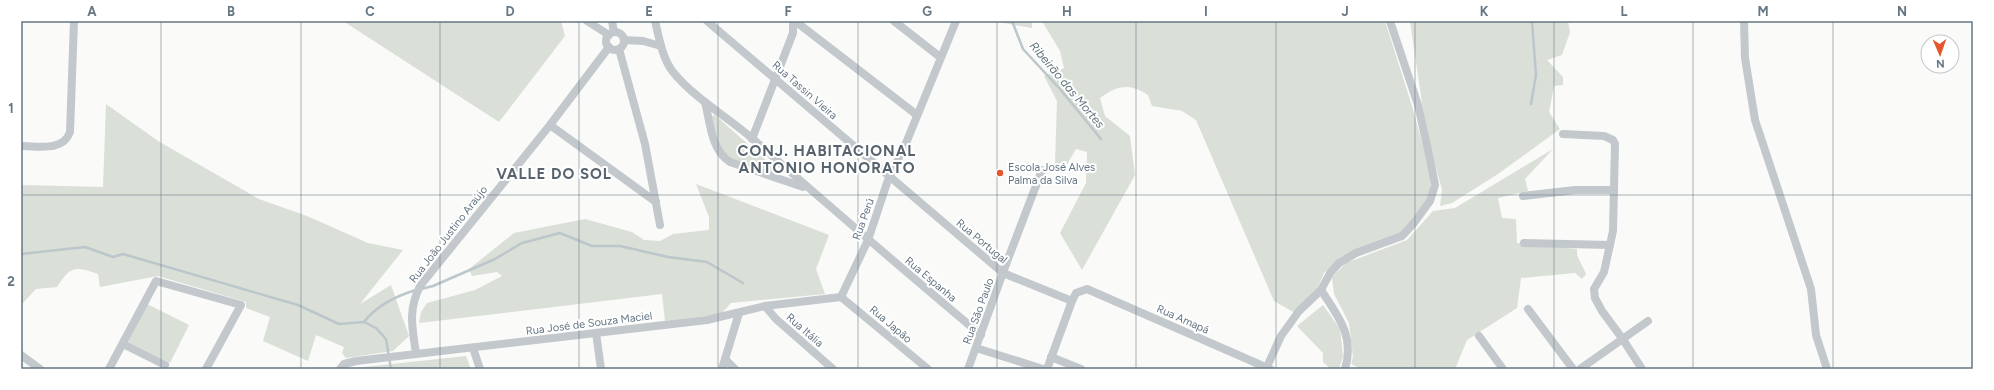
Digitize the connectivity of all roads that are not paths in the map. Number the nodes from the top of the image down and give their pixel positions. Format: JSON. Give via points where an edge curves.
{"nodes":[{"id":1,"x":74,"y":21,"type":"edge"},
{"id":2,"x":587,"y":21,"type":"edge"},
{"id":3,"x":612,"y":21,"type":"edge"},
{"id":4,"x":655,"y":21,"type":"edge"},
{"id":5,"x":707,"y":21,"type":"edge"},
{"id":6,"x":794,"y":21,"type":"edge"},
{"id":7,"x":894,"y":21,"type":"edge"},
{"id":8,"x":956,"y":21,"type":"edge"},
{"id":9,"x":1390,"y":21,"type":"edge"},
{"id":10,"x":1744,"y":21,"type":"edge"},
{"id":11,"x":611,"y":33,"type":"junction"},
{"id":12,"x":624,"y":40,"type":"junction"},
{"id":13,"x":661,"y":46,"type":"junction"},
{"id":14,"x":609,"y":47,"type":"junction"},
{"id":15,"x":619,"y":49,"type":"junction"},
{"id":16,"x":940,"y":57,"type":"junction"},
{"id":17,"x":776,"y":79,"type":"junction"},
{"id":18,"x":705,"y":102,"type":"junction"},
{"id":19,"x":917,"y":115,"type":"junction"},
{"id":20,"x":550,"y":125,"type":"junction"},
{"id":21,"x":1563,"y":134,"type":"dead end"},
{"id":22,"x":752,"y":139,"type":"junction"},
{"id":23,"x":21,"y":146,"type":"edge"},
{"id":24,"x":1042,"y":170,"type":"dead end"},
{"id":25,"x":889,"y":177,"type":"junction"},
{"id":26,"x":807,"y":189,"type":"junction"},
{"id":27,"x":1614,"y":190,"type":"junction"},
{"id":28,"x":1523,"y":196,"type":"dead end"},
{"id":29,"x":656,"y":202,"type":"junction"},
{"id":30,"x":660,"y":225,"type":"dead end"},
{"id":31,"x":868,"y":240,"type":"junction"},
{"id":32,"x":1524,"y":242,"type":"dead end"},
{"id":33,"x":1610,"y":245,"type":"junction"},
{"id":34,"x":1003,"y":273,"type":"junction"},
{"id":35,"x":1321,"y":290,"type":"junction"},
{"id":36,"x":841,"y":297,"type":"junction"},
{"id":37,"x":1072,"y":301,"type":"junction"},
{"id":38,"x":765,"y":306,"type":"junction"},
{"id":39,"x":1528,"y":309,"type":"dead end"},
{"id":40,"x":739,"y":313,"type":"junction"},
{"id":41,"x":1648,"y":321,"type":"dead end"},
{"id":42,"x":596,"y":333,"type":"junction"},
{"id":43,"x":981,"y":335,"type":"junction"},
{"id":44,"x":1479,"y":336,"type":"dead end"},
{"id":45,"x":1622,"y":338,"type":"junction"},
{"id":46,"x":123,"y":344,"type":"junction"},
{"id":47,"x":473,"y":348,"type":"junction"},
{"id":48,"x":976,"y":348,"type":"junction"},
{"id":49,"x":416,"y":353,"type":"junction"},
{"id":50,"x":21,"y":355,"type":"edge"},
{"id":51,"x":1051,"y":357,"type":"junction"},
{"id":52,"x":726,"y":360,"type":"junction"},
{"id":53,"x":165,"y":365,"type":"dead end"},
{"id":54,"x":40,"y":369,"type":"edge"},
{"id":55,"x":109,"y":369,"type":"edge"},
{"id":56,"x":206,"y":369,"type":"edge"},
{"id":57,"x":340,"y":369,"type":"edge"},
{"id":58,"x":480,"y":369,"type":"edge"},
{"id":59,"x":601,"y":369,"type":"edge"},
{"id":60,"x":722,"y":369,"type":"edge"},
{"id":61,"x":736,"y":369,"type":"edge"},
{"id":62,"x":833,"y":369,"type":"edge"},
{"id":63,"x":928,"y":369,"type":"edge"},
{"id":64,"x":968,"y":369,"type":"edge"},
{"id":65,"x":1043,"y":369,"type":"edge"},
{"id":66,"x":1047,"y":369,"type":"edge"},
{"id":67,"x":1080,"y":369,"type":"edge"},
{"id":68,"x":1267,"y":369,"type":"edge"},
{"id":69,"x":1345,"y":369,"type":"edge"},
{"id":70,"x":1503,"y":369,"type":"edge"},
{"id":71,"x":1573,"y":369,"type":"edge"},
{"id":72,"x":1580,"y":369,"type":"edge"},
{"id":73,"x":1642,"y":369,"type":"edge"},
{"id":74,"x":1827,"y":369,"type":"edge"}],
"edges":[{"from":1,"to":23,"type":"street","via":[[70,132],[67,140],[52,146]]},
{"from":2,"to":11,"type":"street"},
{"from":3,"to":11,"type":"street"},
{"from":4,"to":13,"type":"street","name":"Rua Espanha"},
{"from":5,"to":17,"type":"street","name":"Rua Tassin Vieira"},
{"from":6,"to":17,"type":"street","via":[[794,33]]},
{"from":6,"to":19,"type":"street"},
{"from":7,"to":16,"type":"street"},
{"from":8,"to":16,"type":"street","name":"Rua Perú"},
{"from":9,"to":35,"type":"street","via":[[1418,105],[1434,185],[1430,201],[1402,236],[1356,253],[1339,263]]},
{"from":10,"to":74,"type":"street","via":[[1745,58],[1755,120],[1810,289],[1816,335]]},
{"from":11,"to":12,"type":"street","via":[[622,34]]},
{"from":11,"to":14,"type":"street","via":[[606,40]]},
{"from":12,"to":13,"type":"street","via":[[643,41]]},
{"from":12,"to":15,"type":"street"},
{"from":13,"to":18,"type":"street","name":"Rua Espanha","via":[[672,71]]},
{"from":14,"to":15,"type":"street"},
{"from":14,"to":20,"type":"street","name":"Rua João Justino Araújo"},
{"from":15,"to":29,"type":"street","via":[[645,144]]},
{"from":16,"to":19,"type":"street","name":"Rua Perú"},
{"from":17,"to":22,"type":"street"},
{"from":17,"to":25,"type":"street","name":"Rua Tassin Vieira"},
{"from":18,"to":22,"type":"street","name":"Rua Espanha"},
{"from":18,"to":26,"type":"street","via":[[711,130],[721,156],[730,162]]},
{"from":19,"to":25,"type":"street","name":"Rua Perú"},
{"from":20,"to":29,"type":"street"},
{"from":20,"to":49,"type":"street","name":"Rua João Justino Araújo","via":[[420,286],[413,299],[411,313]]},
{"from":21,"to":27,"type":"street","via":[[1604,136],[1613,140]]},
{"from":22,"to":26,"type":"street","name":"Rua Espanha"},
{"from":24,"to":34,"type":"street","name":"Rua São Paulo"},
{"from":25,"to":31,"type":"street","name":"Rua Perú"},
{"from":25,"to":34,"type":"street","name":"Rua Portugal"},
{"from":26,"to":31,"type":"street","name":"Rua Espanha"},
{"from":27,"to":28,"type":"street","via":[[1575,190]]},
{"from":27,"to":33,"type":"street"},
{"from":29,"to":30,"type":"street"},
{"from":31,"to":36,"type":"street","name":"Rua Perú"},
{"from":31,"to":43,"type":"street","name":"Rua Espanha"},
{"from":32,"to":33,"type":"street"},
{"from":33,"to":45,"type":"street","via":[[1604,272],[1594,289],[1595,298]]},
{"from":34,"to":37,"type":"street","name":"Rua Portugal"},
{"from":34,"to":43,"type":"street","name":"Rua São Paulo"},
{"from":35,"to":68,"type":"street","via":[[1299,311],[1281,336]]},
{"from":35,"to":69,"type":"street","via":[[1344,325],[1348,345]]},
{"from":36,"to":38,"type":"street","name":"Rua José de Souza Maciel"},
{"from":36,"to":63,"type":"street","name":"Rua Japão"},
{"from":37,"to":51,"type":"street"},
{"from":37,"to":68,"type":"street","name":"Rua Amapá","via":[[1076,293],[1087,289]]},
{"from":38,"to":40,"type":"street","name":"Rua José de Souza Maciel"},
{"from":38,"to":62,"type":"street","name":"Rua Itália","via":[[776,319]]},
{"from":39,"to":71,"type":"street"},
{"from":40,"to":42,"type":"street","name":"Rua José de Souza Maciel","via":[[707,320]]},
{"from":40,"to":52,"type":"street"},
{"from":41,"to":45,"type":"street"},
{"from":42,"to":47,"type":"street","name":"Rua José de Souza Maciel"},
{"from":42,"to":59,"type":"street"},
{"from":43,"to":48,"type":"street","name":"Rua São Paulo"},
{"from":44,"to":70,"type":"street"},
{"from":45,"to":72,"type":"street"},
{"from":45,"to":73,"type":"street"},
{"from":46,"to":53,"type":"street"},
{"from":46,"to":55,"type":"street"},
{"from":46,"to":56,"type":"street","via":[[156,281],[241,305]]},
{"from":47,"to":49,"type":"street","name":"Rua José de Souza Maciel"},
{"from":47,"to":58,"type":"street"},
{"from":48,"to":64,"type":"street","name":"Rua São Paulo"},
{"from":48,"to":65,"type":"street"},
{"from":49,"to":57,"type":"street","name":"Rua José de Souza Maciel","via":[[350,362]]},
{"from":50,"to":54,"type":"street"},
{"from":51,"to":66,"type":"street"},
{"from":51,"to":67,"type":"street"},
{"from":52,"to":60,"type":"street"},
{"from":52,"to":61,"type":"street"}]}
